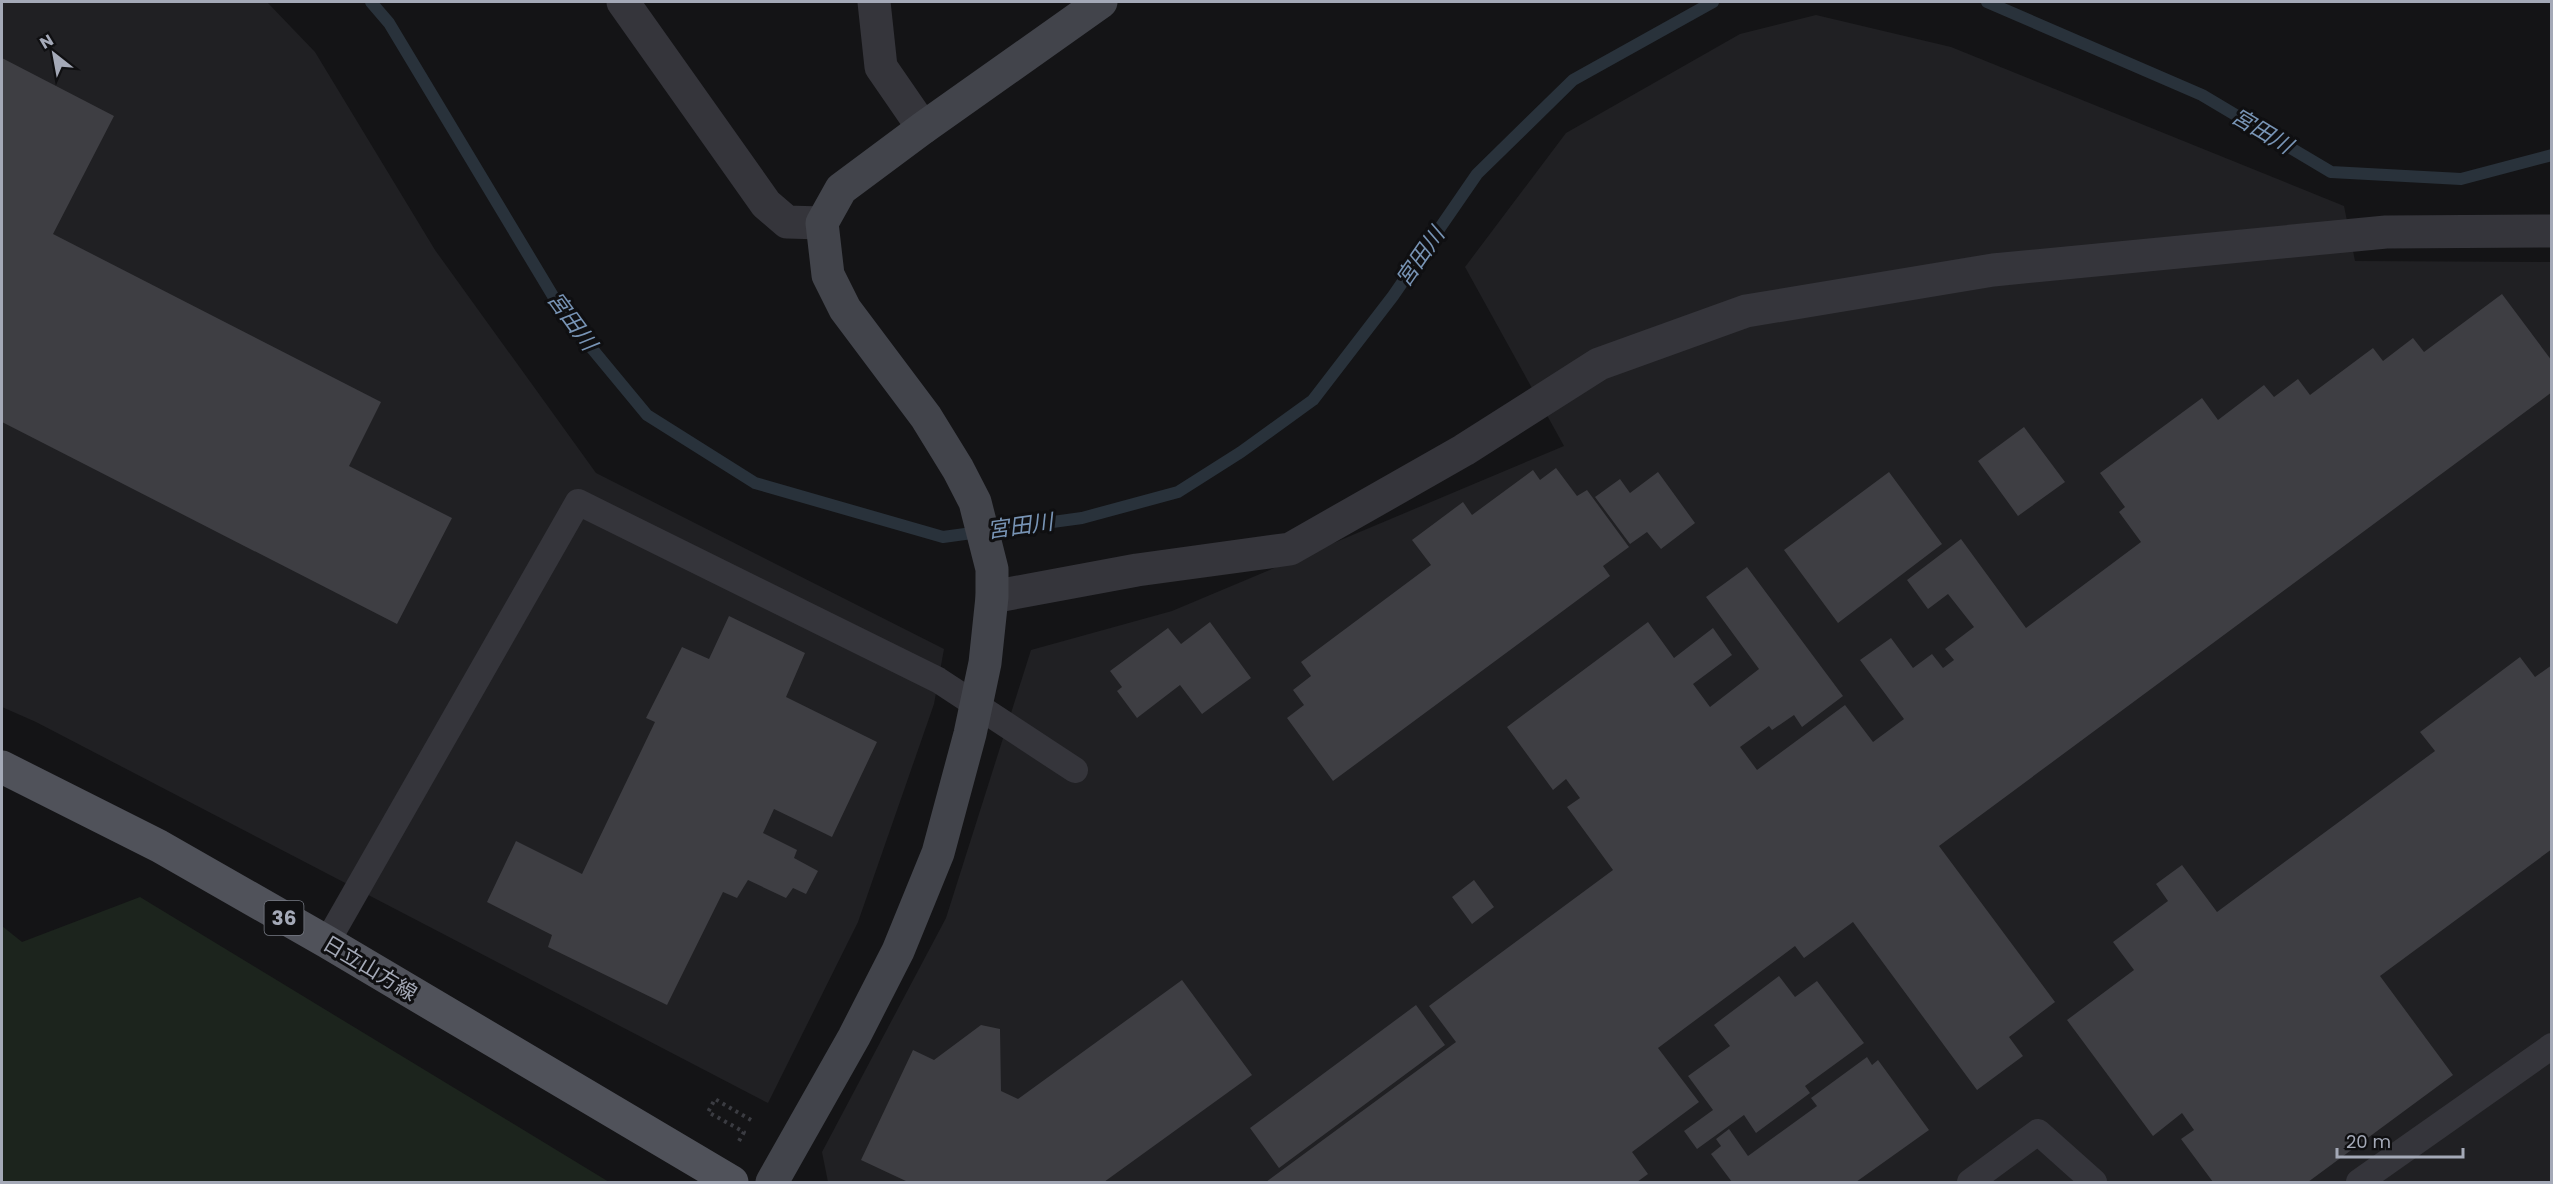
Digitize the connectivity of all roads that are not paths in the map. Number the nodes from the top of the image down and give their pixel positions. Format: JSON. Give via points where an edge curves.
{"nodes":[{"id":1,"x":623,"y":2,"type":"edge"},
{"id":2,"x":874,"y":2,"type":"edge"},
{"id":3,"x":1101,"y":2,"type":"edge"},
{"id":4,"x":922,"y":128,"type":"junction"},
{"id":5,"x":822,"y":223,"type":"junction"},
{"id":6,"x":2552,"y":231,"type":"edge"},
{"id":7,"x":992,"y":583,"type":"junction"},
{"id":8,"x":2,"y":767,"type":"edge"},
{"id":9,"x":1075,"y":770,"type":"dead end"},
{"id":10,"x":327,"y":942,"type":"junction"},
{"id":11,"x":2552,"y":1046,"type":"edge"},
{"id":12,"x":732,"y":1182,"type":"edge"},
{"id":13,"x":772,"y":1182,"type":"edge"},
{"id":14,"x":1970,"y":1182,"type":"edge"},
{"id":15,"x":2094,"y":1182,"type":"edge"},
{"id":16,"x":2359,"y":1182,"type":"edge"}],
"edges":[{"from":1,"to":5,"type":"street","via":[[766,204],[787,222]]},
{"from":2,"to":4,"type":"street","via":[[881,67]]},
{"from":3,"to":4,"type":"street"},
{"from":4,"to":5,"type":"street","via":[[841,189]]},
{"from":5,"to":7,"type":"street","via":[[828,275],[844,309],[926,417],[975,502]]},
{"from":6,"to":7,"type":"street","via":[[2386,232],[1993,270],[1746,311],[1599,364],[1464,450],[1290,549],[1137,570]]},
{"from":7,"to":13,"type":"street","via":[[983,673],[938,853],[898,951]]},
{"from":8,"to":10,"type":"main road","name":"日立山方線","number":"36","via":[[159,846]]},
{"from":9,"to":10,"type":"lane","via":[[938,680],[578,501]]},
{"from":10,"to":12,"type":"main road","name":"日立山方線","number":"36"},
{"from":11,"to":16,"type":"lane"},
{"from":14,"to":15,"type":"lane","via":[[2038,1132]]}]}
